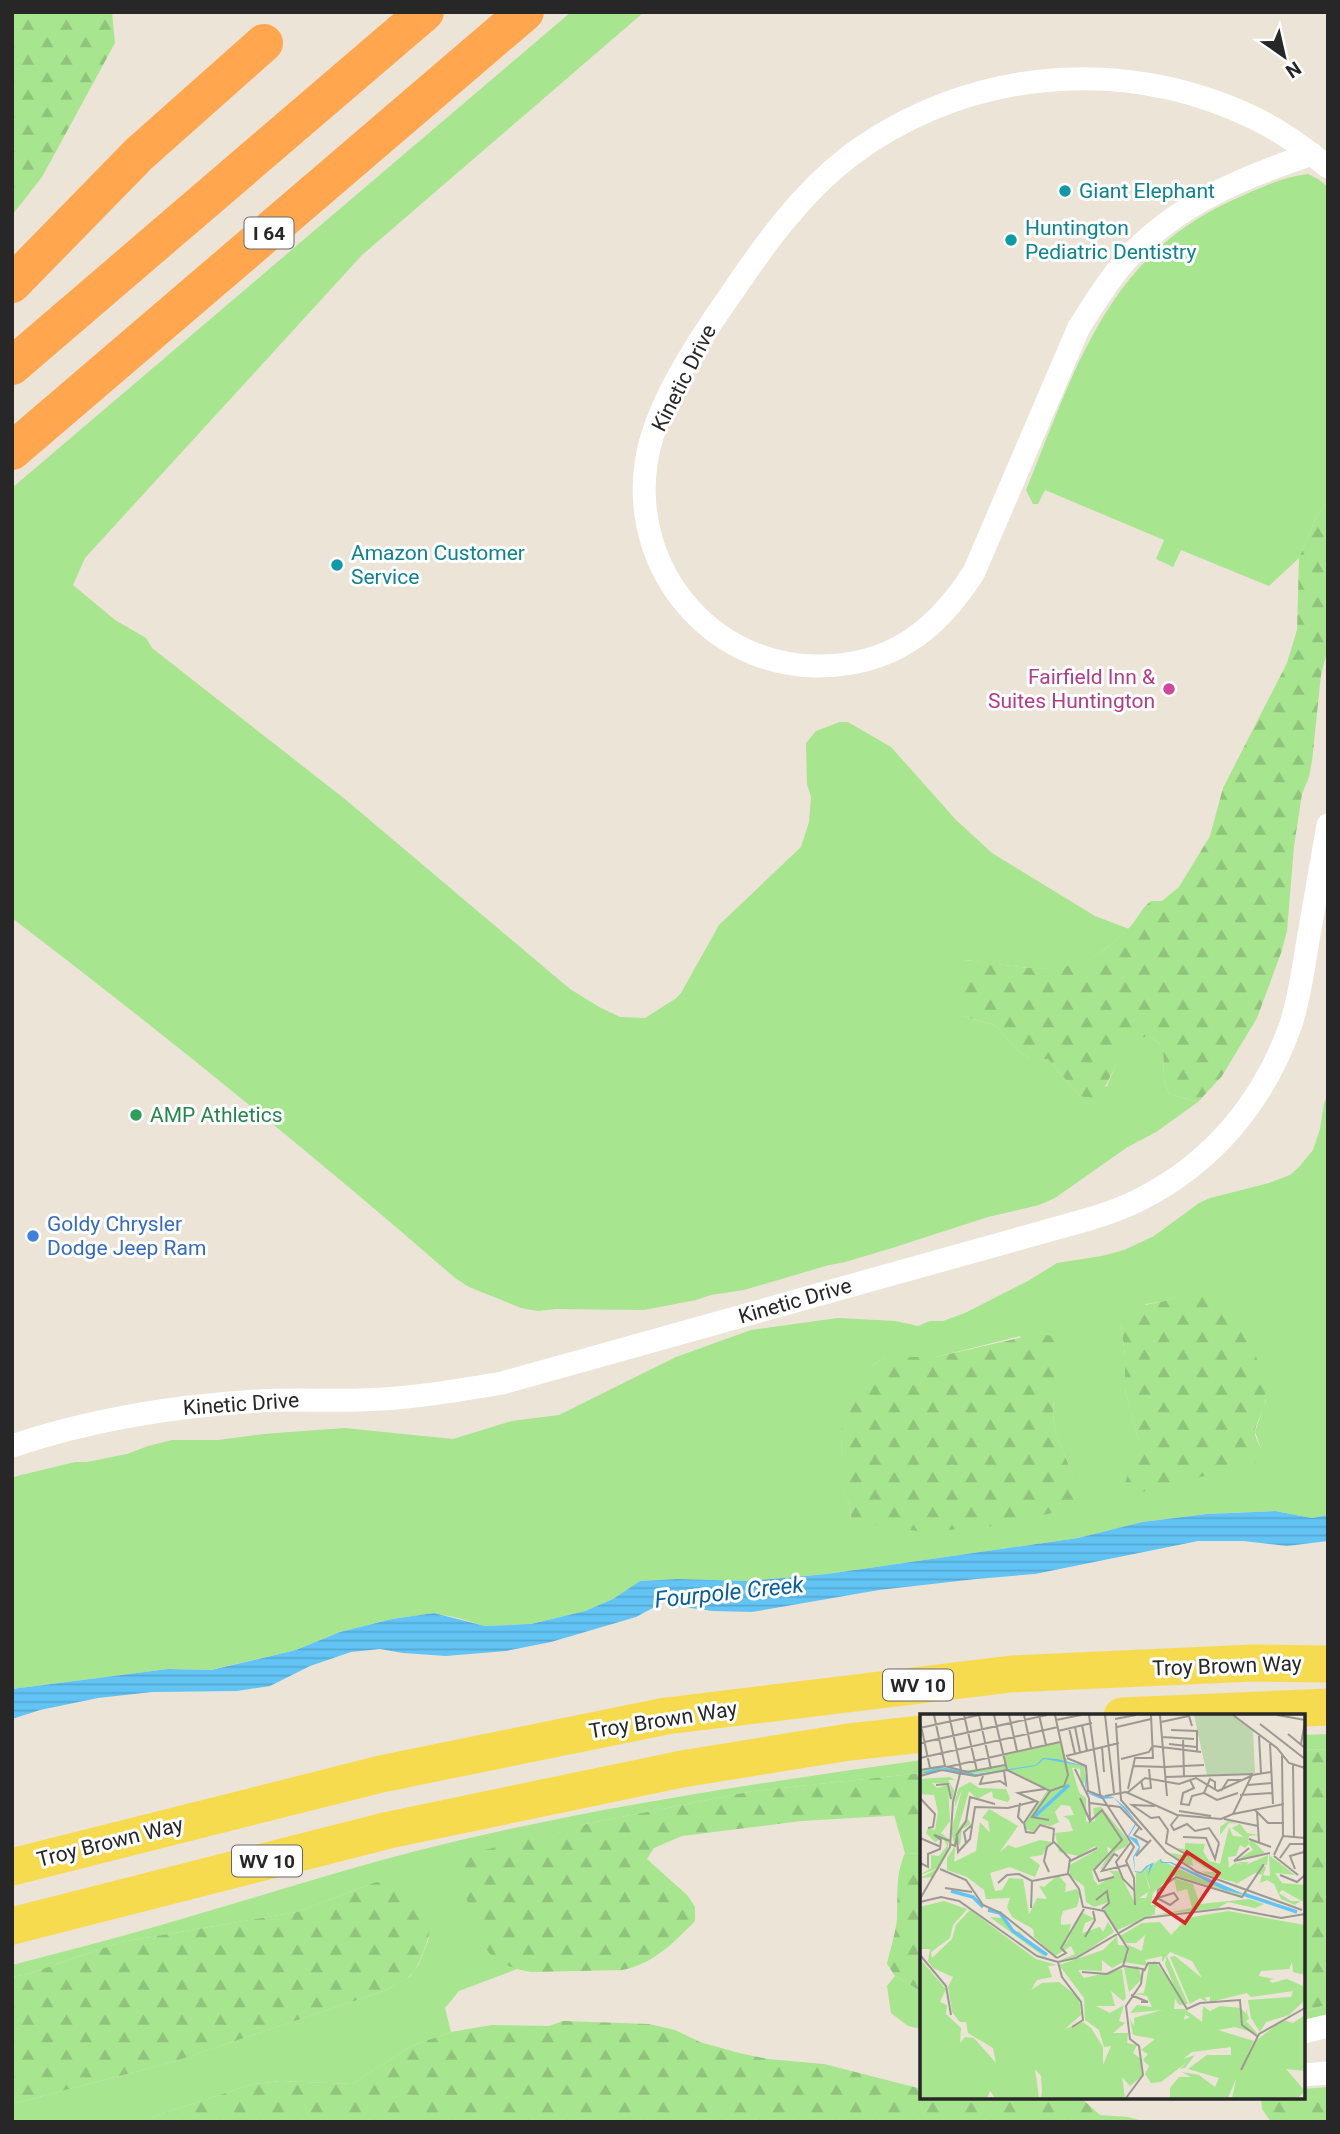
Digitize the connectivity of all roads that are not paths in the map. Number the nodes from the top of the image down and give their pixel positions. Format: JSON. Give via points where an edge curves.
{"nodes":[{"id":1,"x":425,"y":12,"type":"edge"},
{"id":2,"x":525,"y":12,"type":"edge"},
{"id":3,"x":264,"y":43,"type":"dead end"},
{"id":4,"x":1320,"y":160,"type":"edge"},
{"id":5,"x":12,"y":284,"type":"edge"},
{"id":6,"x":12,"y":366,"type":"edge"},
{"id":7,"x":12,"y":451,"type":"edge"},
{"id":8,"x":1328,"y":825,"type":"edge"},
{"id":9,"x":12,"y":1446,"type":"edge"},
{"id":10,"x":1328,"y":1664,"type":"edge"},
{"id":11,"x":1328,"y":1707,"type":"edge"},
{"id":12,"x":1168,"y":1714,"type":"edge"},
{"id":13,"x":920,"y":1734,"type":"edge"},
{"id":14,"x":12,"y":1867,"type":"edge"},
{"id":15,"x":12,"y":1926,"type":"edge"},
{"id":16,"x":1328,"y":2025,"type":"edge"},
{"id":17,"x":1305,"y":2031,"type":"edge"},
{"id":18,"x":1328,"y":2073,"type":"edge"},
{"id":19,"x":1305,"y":2075,"type":"edge"}],
"edges":[{"from":1,"to":6,"type":"highway"},
{"from":2,"to":7,"type":"highway","number":"I 64"},
{"from":3,"to":5,"type":"highway","via":[[139,154]]},
{"from":4,"to":4,"type":"street","name":"Kinetic Drive","via":[[1265,124],[1218,102],[1155,85],[1105,79],[1032,81],[992,88],[921,113],[885,132],[849,157],[783,222],[720,309],[669,396],[654,431],[643,493],[646,522],[668,580],[713,632],[771,660],[800,666],[858,662],[914,639],[938,621],[974,572],[1079,327],[1126,260],[1181,212],[1212,193],[1248,177]]},
{"from":8,"to":9,"type":"street","name":"Kinetic Drive","via":[[1301,984],[1278,1058],[1261,1090],[1223,1140],[1179,1177],[1137,1201],[1043,1232],[502,1383],[407,1397],[176,1408],[81,1426]]},
{"from":10,"to":14,"type":"main road","name":"Troy Brown Way","number":"WV 10","via":[[1011,1674],[666,1716],[381,1774]]},
{"from":11,"to":12,"type":"main road"},
{"from":13,"to":15,"type":"main road","number":"WV 10","via":[[682,1769],[389,1830]]},
{"from":16,"to":17,"type":"street"},
{"from":18,"to":19,"type":"street"}]}
